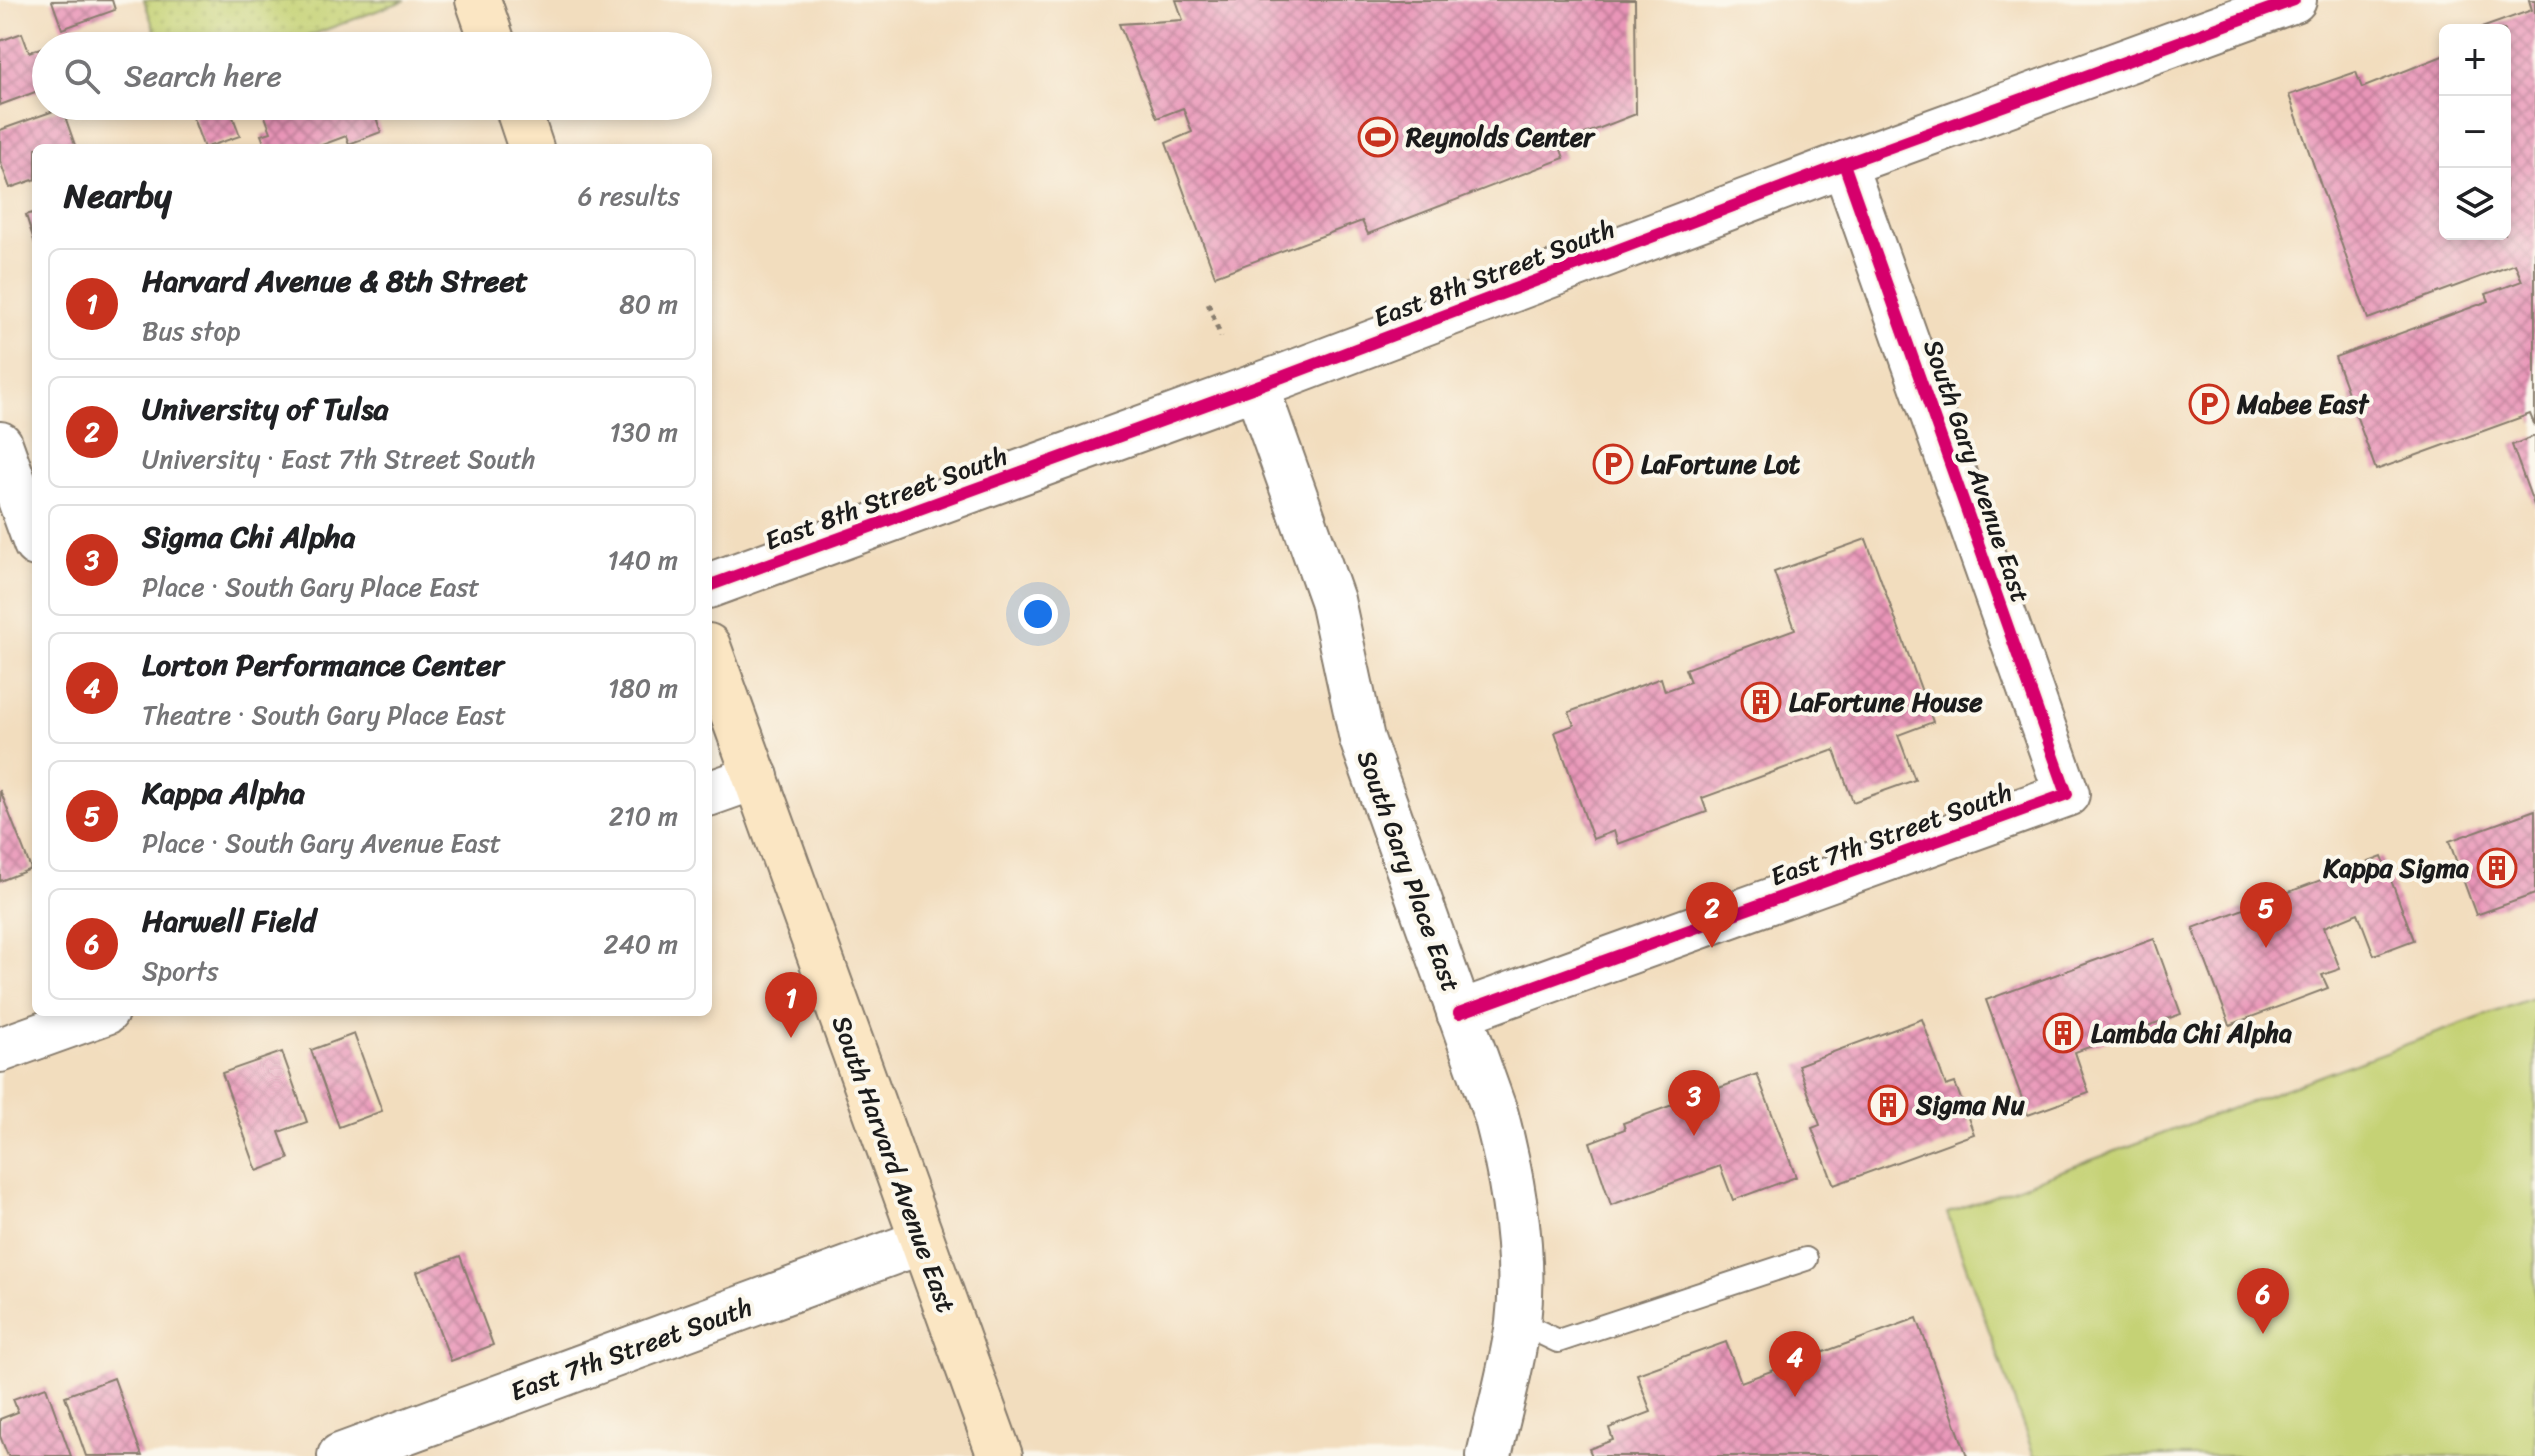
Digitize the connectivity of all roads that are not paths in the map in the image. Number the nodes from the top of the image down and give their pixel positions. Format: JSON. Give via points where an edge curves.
{"nodes":[{"id":1,"x":478,"y":0,"type":"edge"},
{"id":2,"x":2294,"y":0,"type":"edge"},
{"id":3,"x":489,"y":32,"type":"edge"},
{"id":4,"x":522,"y":120,"type":"edge"},
{"id":5,"x":530,"y":144,"type":"edge"},
{"id":6,"x":1844,"y":164,"type":"junction"},
{"id":7,"x":1256,"y":386,"type":"junction"},
{"id":8,"x":0,"y":444,"type":"edge"},
{"id":9,"x":32,"y":533,"type":"edge"},
{"id":10,"x":712,"y":585,"type":"edge"},
{"id":11,"x":712,"y":657,"type":"edge"},
{"id":12,"x":756,"y":777,"type":"junction"},
{"id":13,"x":712,"y":793,"type":"edge"},
{"id":14,"x":2067,"y":794,"type":"joint"},
{"id":15,"x":1459,"y":1013,"type":"junction"},
{"id":16,"x":95,"y":1016,"type":"edge"},
{"id":17,"x":0,"y":1050,"type":"edge"},
{"id":18,"x":921,"y":1242,"type":"junction"},
{"id":19,"x":1806,"y":1259,"type":"dead end"},
{"id":20,"x":1518,"y":1322,"type":"junction"},
{"id":21,"x":340,"y":1456,"type":"edge"},
{"id":22,"x":1000,"y":1456,"type":"edge"},
{"id":23,"x":1489,"y":1456,"type":"edge"}],
"edges":[{"from":1,"to":3,"type":"main road"},
{"from":2,"to":6,"type":"street","name":"East 8th Street South"},
{"from":4,"to":5,"type":"main road"},
{"from":6,"to":7,"type":"street","name":"East 8th Street South"},
{"from":6,"to":14,"type":"street","name":"South Gary Avenue East"},
{"from":7,"to":10,"type":"street","name":"East 8th Street South"},
{"from":7,"to":15,"type":"street","name":"South Gary Place East","via":[[1332,600],[1362,739]]},
{"from":8,"to":9,"type":"street"},
{"from":11,"to":12,"type":"main road","name":"South Harvard Avenue East"},
{"from":12,"to":13,"type":"street"},
{"from":12,"to":18,"type":"main road","name":"South Harvard Avenue East"},
{"from":14,"to":15,"type":"street","name":"East 7th Street South"},
{"from":15,"to":20,"type":"street","name":"South Gary Place East","via":[[1507,1155],[1519,1261]]},
{"from":16,"to":17,"type":"street"},
{"from":18,"to":21,"type":"street","name":"East 7th Street South"},
{"from":18,"to":22,"type":"main road","name":"South Harvard Avenue East"},
{"from":19,"to":20,"type":"lane","via":[[1558,1341]]},
{"from":20,"to":23,"type":"street","name":"South Gary Place East"}]}
